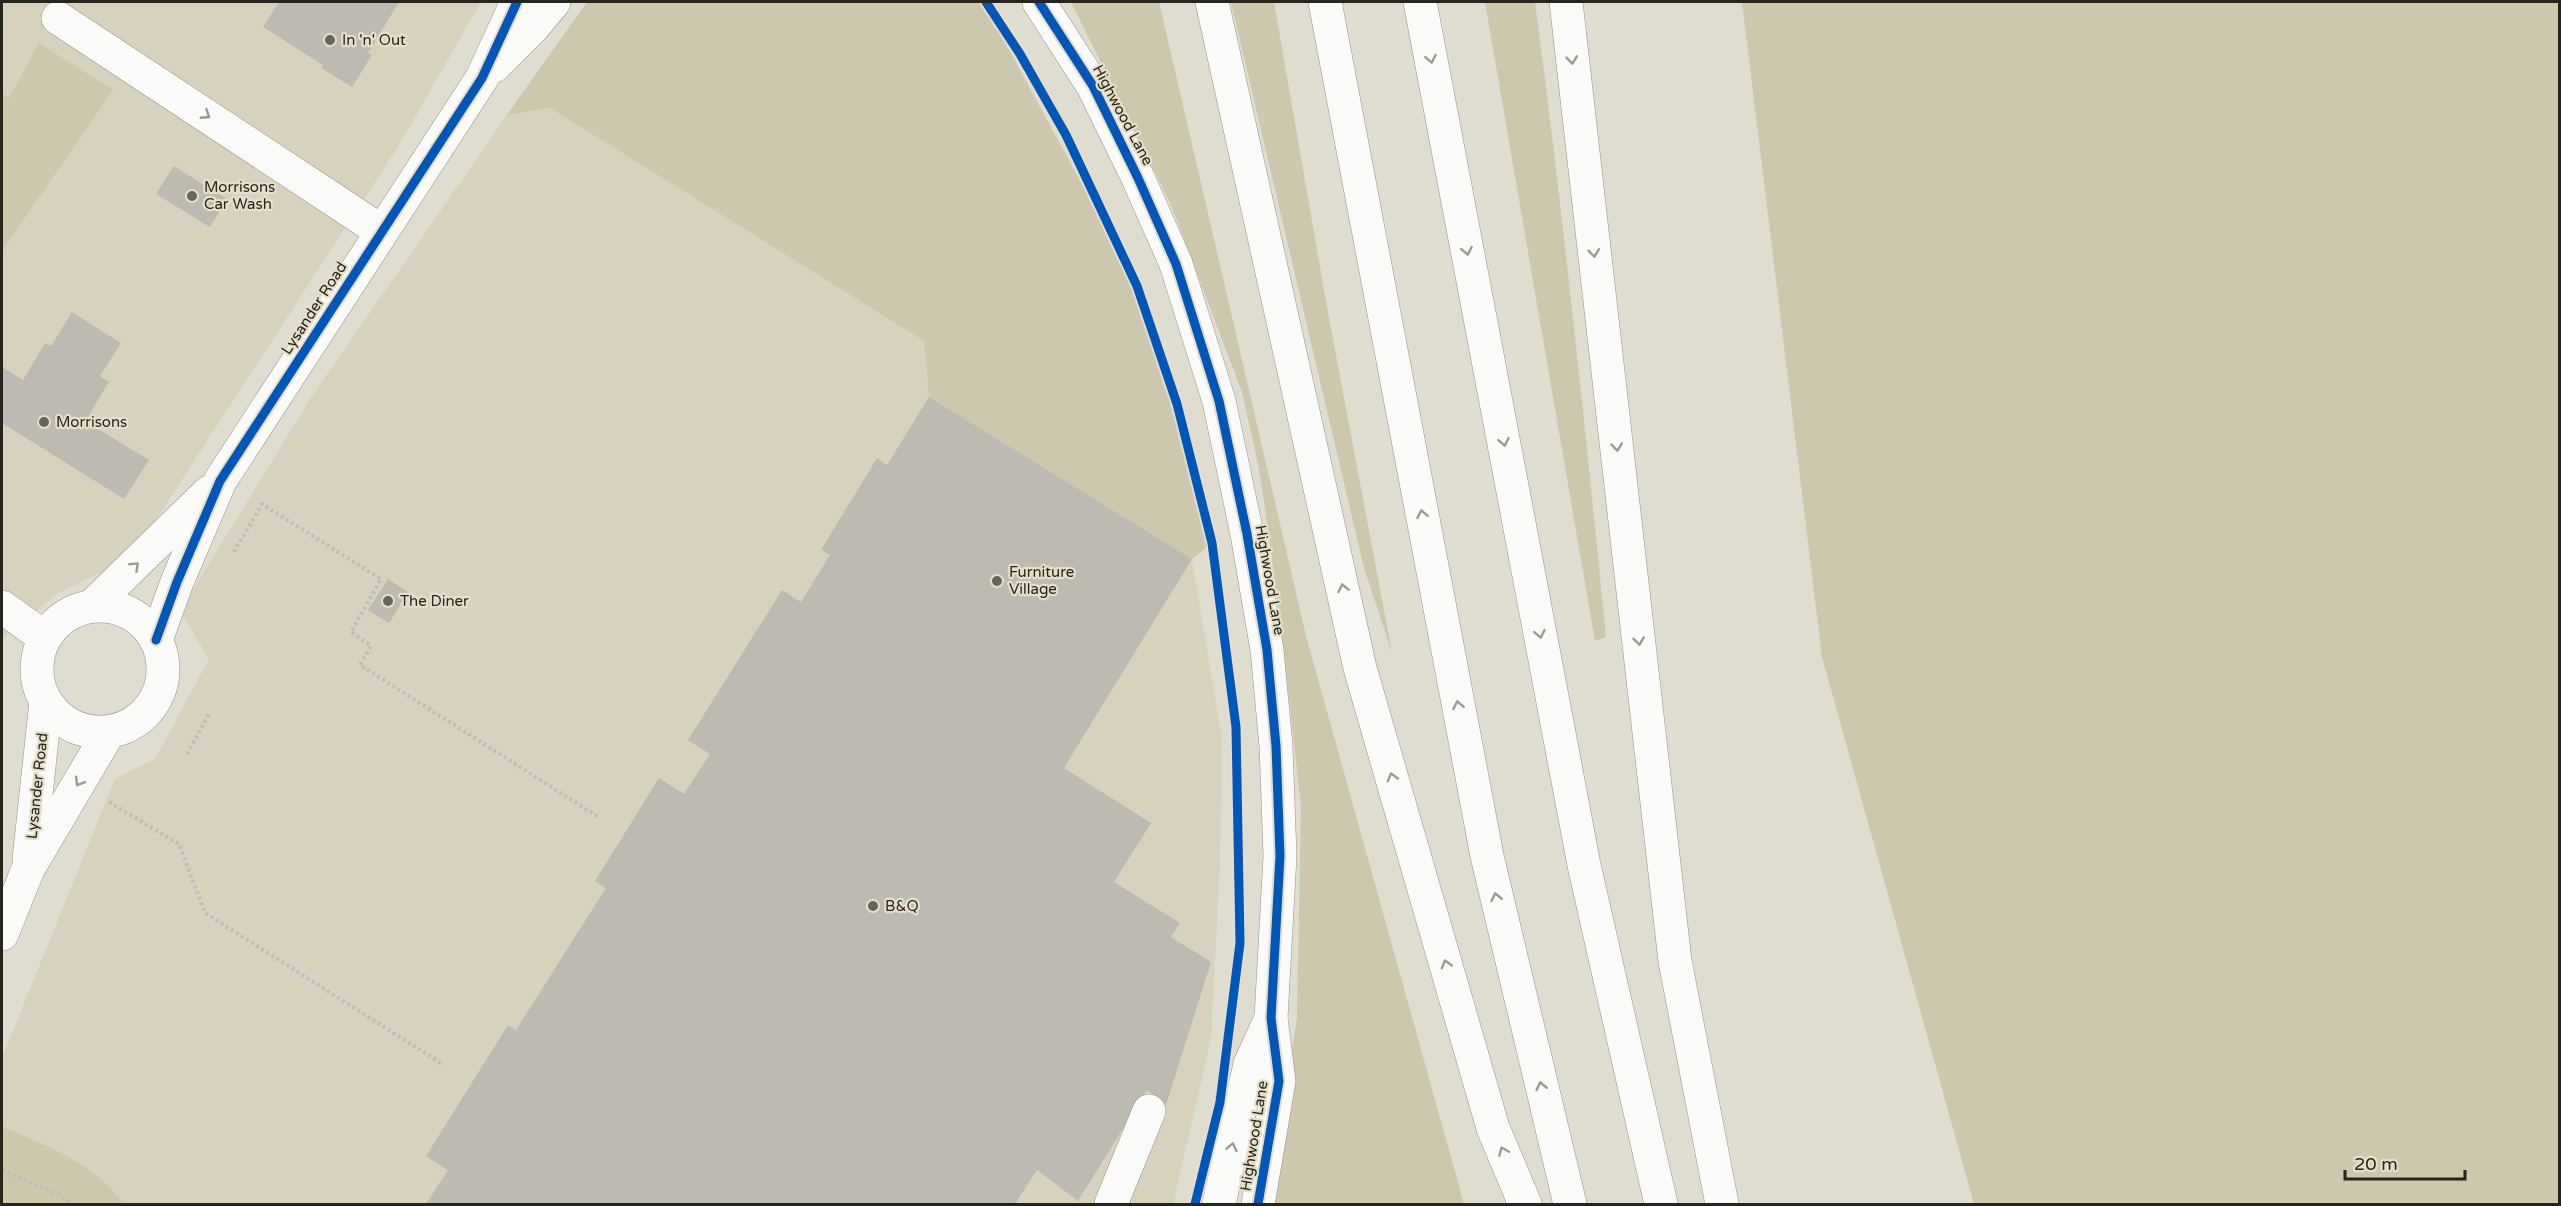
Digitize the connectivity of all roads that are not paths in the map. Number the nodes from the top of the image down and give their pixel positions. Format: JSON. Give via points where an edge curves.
{"nodes":[{"id":1,"x":517,"y":2,"type":"edge"},
{"id":2,"x":554,"y":2,"type":"edge"},
{"id":3,"x":1039,"y":2,"type":"edge"},
{"id":4,"x":1212,"y":2,"type":"edge"},
{"id":5,"x":1325,"y":2,"type":"edge"},
{"id":6,"x":1420,"y":2,"type":"edge"},
{"id":7,"x":1566,"y":2,"type":"edge"},
{"id":8,"x":58,"y":18,"type":"dead end"},
{"id":9,"x":482,"y":78,"type":"junction"},
{"id":10,"x":381,"y":231,"type":"junction"},
{"id":11,"x":220,"y":481,"type":"junction"},
{"id":12,"x":92,"y":606,"type":"junction"},
{"id":13,"x":2,"y":607,"type":"edge"},
{"id":14,"x":45,"y":637,"type":"junction"},
{"id":15,"x":156,"y":640,"type":"junction"},
{"id":16,"x":46,"y":702,"type":"junction"},
{"id":17,"x":109,"y":732,"type":"junction"},
{"id":18,"x":27,"y":869,"type":"junction"},
{"id":19,"x":2,"y":934,"type":"edge"},
{"id":20,"x":1675,"y":961,"type":"junction"},
{"id":21,"x":1271,"y":1018,"type":"junction"},
{"id":22,"x":1149,"y":1112,"type":"dead end"},
{"id":23,"x":1111,"y":1204,"type":"edge"},
{"id":24,"x":1220,"y":1204,"type":"edge"},
{"id":25,"x":1258,"y":1204,"type":"edge"},
{"id":26,"x":1525,"y":1204,"type":"edge"},
{"id":27,"x":1570,"y":1204,"type":"edge"},
{"id":28,"x":1661,"y":1204,"type":"edge"},
{"id":29,"x":1722,"y":1204,"type":"edge"},
{"id":30,"x":1739,"y":1204,"type":"edge"}],
"edges":[{"from":1,"to":9,"type":"main road","name":"Lysander Road"},
{"from":2,"to":9,"type":"main road","name":"Lysander Road"},
{"from":3,"to":21,"type":"main road","name":"Highwood Lane","via":[[1093,86],[1138,178],[1176,264],[1219,401],[1267,650],[1276,747],[1280,856]]},
{"from":26,"to":4,"type":"main road","one_way":true,"via":[[1493,1128],[1360,668]]},
{"from":27,"to":5,"type":"main road","one_way":true,"via":[[1487,856]]},
{"from":6,"to":28,"type":"main road","one_way":true,"via":[[1584,865]]},
{"from":7,"to":20,"type":"main road","one_way":true},
{"from":8,"to":10,"type":"main road","one_way":true},
{"from":9,"to":10,"type":"main road","name":"Lysander Road"},
{"from":10,"to":11,"type":"main road","name":"Lysander Road"},
{"from":12,"to":11,"type":"main road","name":"Lysander Road","one_way":true},
{"from":11,"to":15,"type":"main road","name":"Lysander Road"},
{"from":12,"to":14,"type":"main road","via":[[73,611]]},
{"from":12,"to":15,"type":"main road","via":[[123,610],[147,627]]},
{"from":13,"to":14,"type":"main road"},
{"from":14,"to":16,"type":"main road","via":[[37,657],[37,679]]},
{"from":15,"to":17,"type":"main road","via":[[163,660],[158,695],[139,719]]},
{"from":16,"to":17,"type":"main road","via":[[58,717],[76,728]]},
{"from":16,"to":18,"type":"main road","name":"Lysander Road"},
{"from":17,"to":18,"type":"main road","name":"Lysander Road","one_way":true},
{"from":18,"to":19,"type":"main road","name":"Lysander Road"},
{"from":20,"to":29,"type":"main road"},
{"from":20,"to":30,"type":"main road"},
{"from":24,"to":21,"type":"main road","name":"Highwood Lane","one_way":true,"via":[[1250,1064]]},
{"from":21,"to":25,"type":"main road","name":"Highwood Lane","via":[[1279,1080]]},
{"from":22,"to":23,"type":"main road"}]}
